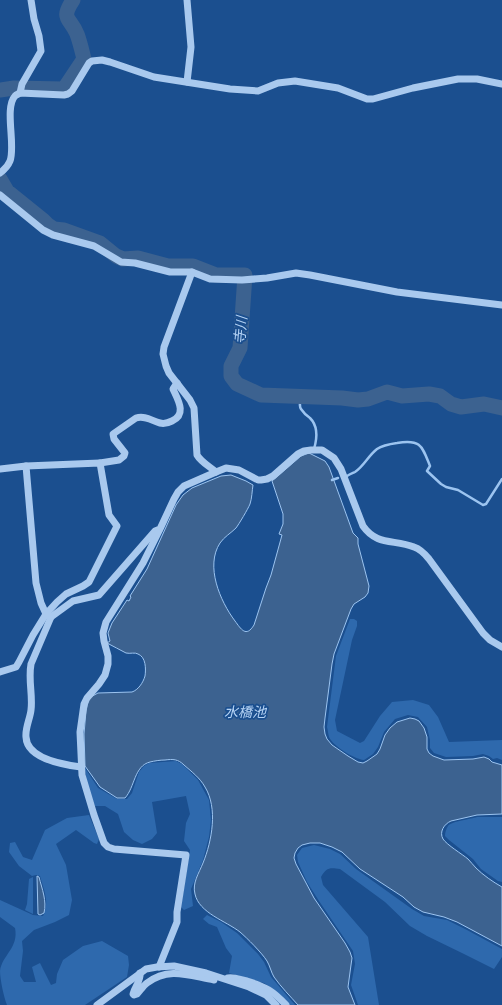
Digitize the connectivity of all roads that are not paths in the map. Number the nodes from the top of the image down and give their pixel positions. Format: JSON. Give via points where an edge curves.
{"nodes":[{"id":1,"x":31,"y":0,"type":"edge"},
{"id":2,"x":187,"y":0,"type":"edge"},
{"id":3,"x":186,"y":82,"type":"junction"},
{"id":4,"x":502,"y":84,"type":"edge"},
{"id":5,"x":21,"y":89,"type":"junction"},
{"id":6,"x":0,"y":173,"type":"edge"},
{"id":7,"x":0,"y":195,"type":"edge"},
{"id":8,"x":192,"y":272,"type":"junction"},
{"id":9,"x":502,"y":305,"type":"edge"},
{"id":10,"x":177,"y":383,"type":"junction"},
{"id":11,"x":100,"y":463,"type":"junction"},
{"id":12,"x":26,"y":466,"type":"junction"},
{"id":13,"x":0,"y":469,"type":"edge"},
{"id":14,"x":216,"y":472,"type":"junction"},
{"id":15,"x":160,"y":529,"type":"junction"},
{"id":16,"x":48,"y":616,"type":"junction"},
{"id":17,"x":502,"y":647,"type":"edge"},
{"id":18,"x":0,"y":672,"type":"edge"},
{"id":19,"x":81,"y":766,"type":"junction"},
{"id":20,"x":159,"y":967,"type":"junction"},
{"id":21,"x":140,"y":973,"type":"junction"},
{"id":22,"x":222,"y":979,"type":"junction"},
{"id":23,"x":98,"y":1005,"type":"edge"},
{"id":24,"x":276,"y":1005,"type":"edge"},
{"id":25,"x":286,"y":1005,"type":"edge"}],
"edges":[{"from":1,"to":5,"type":"street","via":[[41,51]]},
{"from":2,"to":3,"type":"street","via":[[191,47]]},
{"from":3,"to":4,"type":"street","via":[[258,91],[278,83],[295,81],[338,88],[367,99],[458,79],[477,79]]},
{"from":3,"to":5,"type":"street","via":[[154,77],[102,60],[92,61],[68,94]]},
{"from":5,"to":6,"type":"street","via":[[14,97],[10,112],[11,155],[8,166]]},
{"from":7,"to":8,"type":"street","via":[[43,230],[53,235],[94,246],[121,262],[170,272]]},
{"from":8,"to":9,"type":"street","via":[[210,279],[244,280],[296,273],[397,292]]},
{"from":8,"to":10,"type":"street","via":[[163,354],[169,373]]},
{"from":10,"to":11,"type":"street","via":[[173,389],[181,408],[176,420],[161,424],[146,417],[136,418],[113,434],[125,453],[124,456],[119,460]]},
{"from":10,"to":14,"type":"street","via":[[194,408],[197,454],[200,460]]},
{"from":11,"to":12,"type":"street"},
{"from":11,"to":16,"type":"street","via":[[109,515],[117,526],[89,582],[66,594]]},
{"from":12,"to":13,"type":"street"},
{"from":12,"to":16,"type":"street","via":[[36,583],[41,603]]},
{"from":14,"to":15,"type":"street","via":[[184,486],[178,492]]},
{"from":14,"to":17,"type":"street","via":[[226,468],[239,470],[258,480],[267,479],[298,454],[322,450],[334,458],[341,469],[366,530],[376,538],[415,547],[423,552],[483,633]]},
{"from":15,"to":16,"type":"street","via":[[155,531],[98,595],[72,601]]},
{"from":15,"to":19,"type":"street","via":[[144,564],[106,622],[103,633],[108,664],[105,675],[84,704],[80,732]]},
{"from":16,"to":18,"type":"street","via":[[33,635],[16,667]]},
{"from":16,"to":19,"type":"street","via":[[31,664],[31,710],[26,742],[36,754],[56,763]]},
{"from":19,"to":20,"type":"street","via":[[94,815],[104,843],[108,847],[186,854],[177,922]]},
{"from":20,"to":21,"type":"street","via":[[146,969]]},
{"from":20,"to":22,"type":"street","via":[[174,966]]},
{"from":21,"to":22,"type":"street","via":[[141,978],[134,995],[156,977],[166,974]]},
{"from":21,"to":23,"type":"street"},
{"from":22,"to":24,"type":"street","via":[[266,995]]},
{"from":22,"to":25,"type":"street","via":[[234,978],[262,986]]}]}
